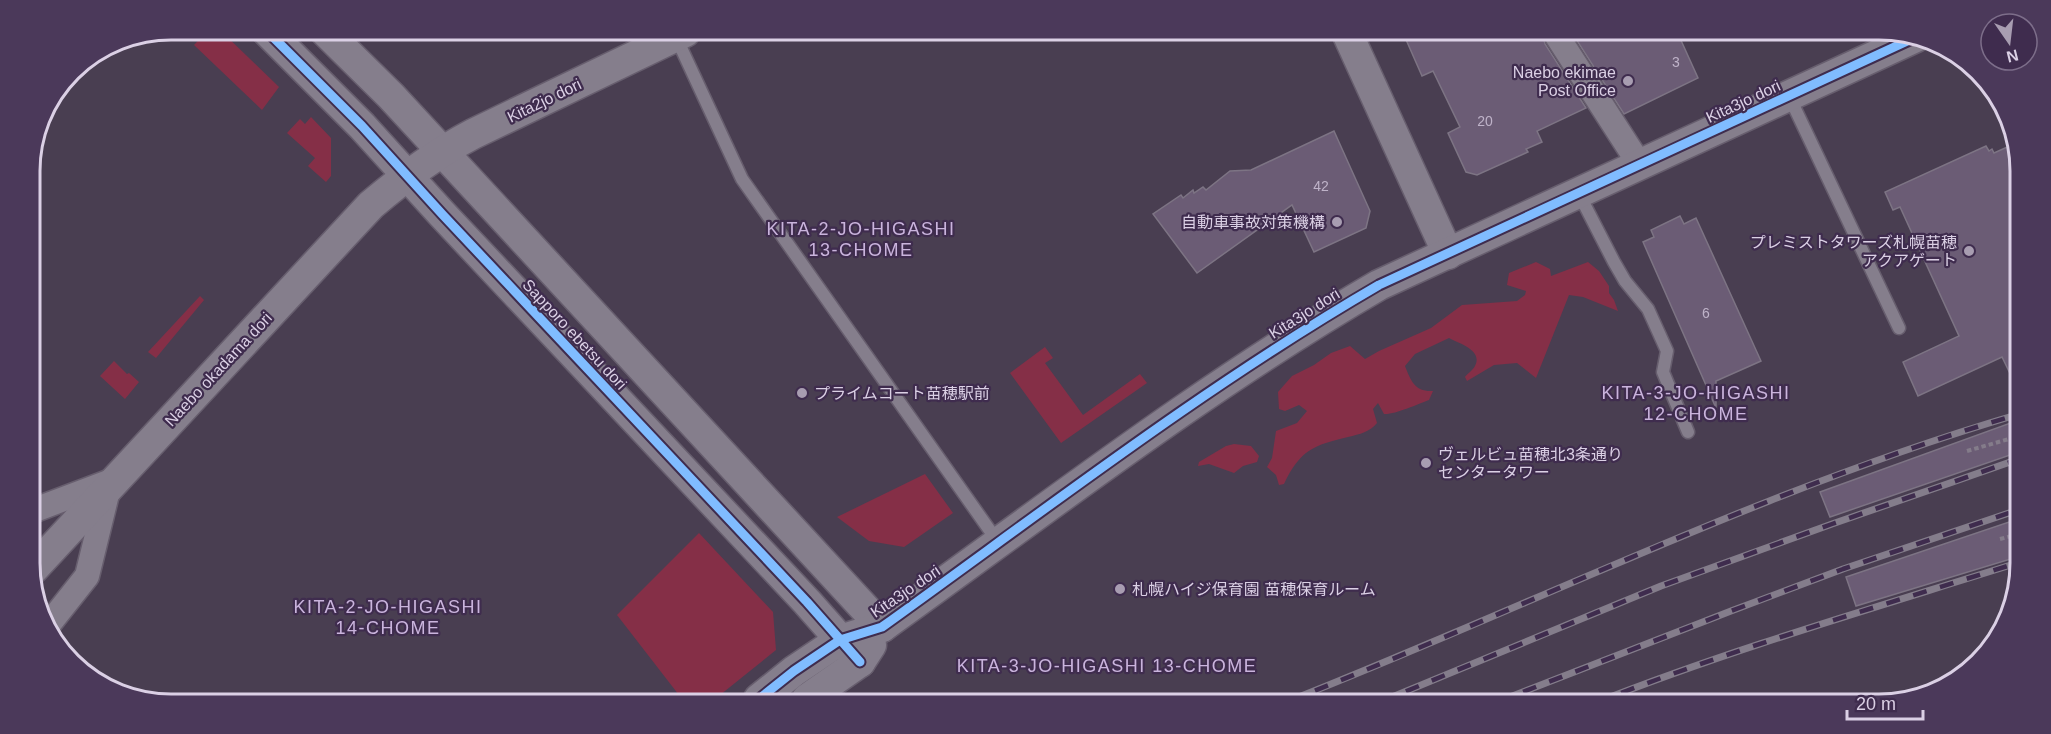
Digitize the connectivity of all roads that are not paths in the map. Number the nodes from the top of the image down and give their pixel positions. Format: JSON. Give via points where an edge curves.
{"nodes":[{"id":1,"x":1350,"y":40,"type":"edge"},
{"id":2,"x":1560,"y":40,"type":"edge"},
{"id":3,"x":277,"y":41,"type":"edge"},
{"id":4,"x":335,"y":41,"type":"edge"},
{"id":5,"x":663,"y":41,"type":"edge"},
{"id":6,"x":674,"y":41,"type":"edge"},
{"id":7,"x":1903,"y":43,"type":"edge"},
{"id":8,"x":1789,"y":96,"type":"junction"},
{"id":9,"x":441,"y":151,"type":"junction"},
{"id":10,"x":1640,"y":165,"type":"junction"},
{"id":11,"x":408,"y":174,"type":"junction"},
{"id":12,"x":1579,"y":194,"type":"junction"},
{"id":13,"x":1448,"y":254,"type":"junction"},
{"id":14,"x":1899,"y":328,"type":"dead end"},
{"id":15,"x":1688,"y":432,"type":"dead end"},
{"id":16,"x":112,"y":483,"type":"junction"},
{"id":17,"x":40,"y":508,"type":"edge"},
{"id":18,"x":999,"y":543,"type":"junction"},
{"id":19,"x":40,"y":561,"type":"edge"},
{"id":20,"x":53,"y":619,"type":"edge"},
{"id":21,"x":882,"y":627,"type":"junction"},
{"id":22,"x":840,"y":640,"type":"junction"},
{"id":23,"x":860,"y":662,"type":"junction"},
{"id":24,"x":766,"y":694,"type":"edge"},
{"id":25,"x":815,"y":694,"type":"edge"}],
"edges":[{"from":1,"to":13,"type":"street"},
{"from":2,"to":10,"type":"street"},
{"from":3,"to":11,"type":"street","name":"Sapporo ebetsu dori"},
{"from":4,"to":9,"type":"street","name":"Sapporo ebetsu dori"},
{"from":5,"to":9,"type":"street","name":"Kita2jo dori"},
{"from":6,"to":18,"type":"lane","via":[[742,179]]},
{"from":7,"to":8,"type":"street","name":"Kita3jo dori"},
{"from":8,"to":10,"type":"street","name":"Kita3jo dori"},
{"from":8,"to":14,"type":"lane"},
{"from":9,"to":11,"type":"street","name":"Kita2jo dori"},
{"from":9,"to":21,"type":"street","name":"Sapporo ebetsu dori"},
{"from":10,"to":12,"type":"street","name":"Kita3jo dori"},
{"from":11,"to":16,"type":"street","name":"Naebo okadama dori","via":[[371,205]]},
{"from":11,"to":22,"type":"street","name":"Sapporo ebetsu dori"},
{"from":12,"to":13,"type":"street","name":"Kita3jo dori"},
{"from":12,"to":15,"type":"lane","via":[[1625,281],[1648,309],[1667,351],[1663,372]]},
{"from":13,"to":18,"type":"street","name":"Kita3jo dori","via":[[1379,285],[1317,321],[1194,403]]},
{"from":16,"to":17,"type":"street"},
{"from":16,"to":19,"type":"street","name":"Naebo okadama dori"},
{"from":16,"to":20,"type":"street","via":[[87,576]]},
{"from":18,"to":21,"type":"street","name":"Kita3jo dori"},
{"from":21,"to":22,"type":"street","name":"Kita3jo dori"},
{"from":21,"to":23,"type":"street","name":"Kita3jo dori"},
{"from":22,"to":23,"type":"street","name":"Sapporo ebetsu dori"},
{"from":22,"to":24,"type":"street","name":"Kita3jo dori"},
{"from":23,"to":25,"type":"street"}]}
